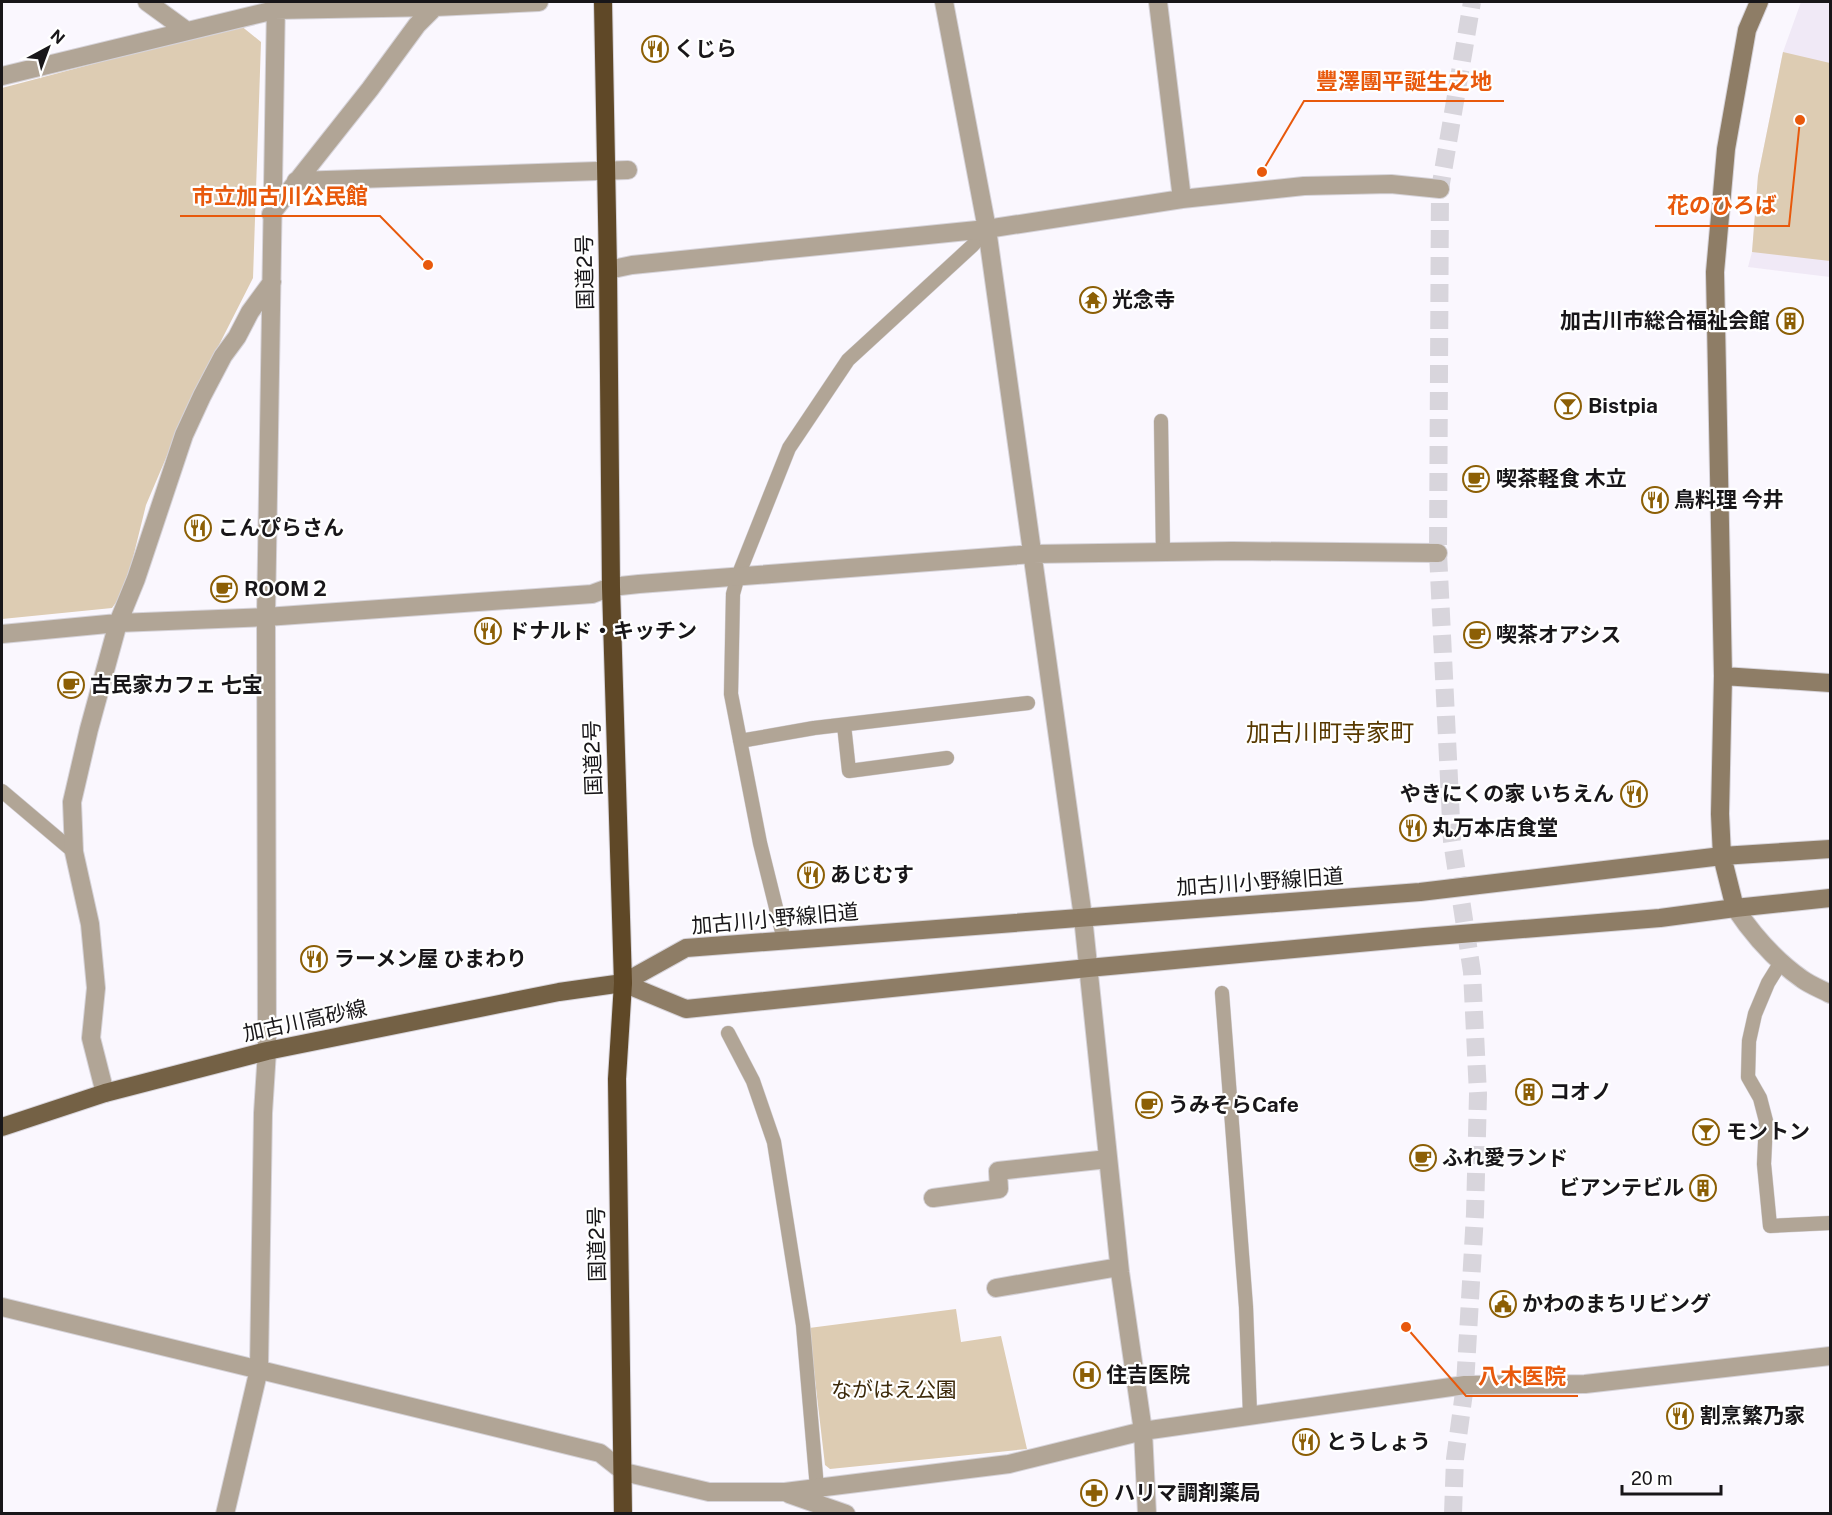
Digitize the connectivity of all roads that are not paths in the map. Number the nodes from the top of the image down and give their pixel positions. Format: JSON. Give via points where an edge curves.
{"nodes":[{"id":1,"x":147,"y":2,"type":"edge"},
{"id":2,"x":539,"y":2,"type":"edge"},
{"id":3,"x":603,"y":2,"type":"edge"},
{"id":4,"x":944,"y":2,"type":"edge"},
{"id":5,"x":1158,"y":2,"type":"edge"},
{"id":6,"x":1759,"y":2,"type":"edge"},
{"id":7,"x":438,"y":4,"type":"edge"},
{"id":8,"x":275,"y":6,"type":"edge"},
{"id":9,"x":187,"y":31,"type":"junction"},
{"id":10,"x":2,"y":76,"type":"edge"},
{"id":11,"x":628,"y":170,"type":"dead end"},
{"id":12,"x":606,"y":171,"type":"junction"},
{"id":13,"x":296,"y":181,"type":"junction"},
{"id":14,"x":1440,"y":189,"type":"dead end"},
{"id":15,"x":1182,"y":199,"type":"junction"},
{"id":16,"x":272,"y":214,"type":"junction"},
{"id":17,"x":987,"y":229,"type":"junction"},
{"id":18,"x":608,"y":270,"type":"junction"},
{"id":19,"x":272,"y":282,"type":"junction"},
{"id":20,"x":1161,"y":421,"type":"dead end"},
{"id":21,"x":1163,"y":553,"type":"junction"},
{"id":22,"x":1438,"y":553,"type":"dead end"},
{"id":23,"x":1033,"y":554,"type":"junction"},
{"id":24,"x":738,"y":576,"type":"junction"},
{"id":25,"x":610,"y":587,"type":"junction"},
{"id":26,"x":266,"y":617,"type":"junction"},
{"id":27,"x":118,"y":623,"type":"junction"},
{"id":28,"x":2,"y":634,"type":"edge"},
{"id":29,"x":1723,"y":676,"type":"junction"},
{"id":30,"x":1830,"y":683,"type":"edge"},
{"id":31,"x":1028,"y":703,"type":"dead end"},
{"id":32,"x":843,"y":725,"type":"junction"},
{"id":33,"x":741,"y":741,"type":"junction"},
{"id":34,"x":947,"y":758,"type":"dead end"},
{"id":35,"x":2,"y":792,"type":"edge"},
{"id":36,"x":1830,"y":849,"type":"edge"},
{"id":37,"x":74,"y":852,"type":"junction"},
{"id":38,"x":1722,"y":856,"type":"junction"},
{"id":39,"x":1830,"y":898,"type":"edge"},
{"id":40,"x":1735,"y":908,"type":"junction"},
{"id":41,"x":1083,"y":917,"type":"junction"},
{"id":42,"x":784,"y":940,"type":"junction"},
{"id":43,"x":1780,"y":962,"type":"junction"},
{"id":44,"x":1088,"y":968,"type":"junction"},
{"id":45,"x":623,"y":983,"type":"junction"},
{"id":46,"x":1222,"y":993,"type":"dead end"},
{"id":47,"x":1830,"y":994,"type":"edge"},
{"id":48,"x":728,"y":1033,"type":"dead end"},
{"id":49,"x":267,"y":1051,"type":"junction"},
{"id":50,"x":105,"y":1093,"type":"junction"},
{"id":51,"x":2,"y":1127,"type":"edge"},
{"id":52,"x":1108,"y":1159,"type":"junction"},
{"id":53,"x":933,"y":1198,"type":"dead end"},
{"id":54,"x":1830,"y":1223,"type":"edge"},
{"id":55,"x":1119,"y":1267,"type":"junction"},
{"id":56,"x":996,"y":1288,"type":"dead end"},
{"id":57,"x":2,"y":1307,"type":"edge"},
{"id":58,"x":1830,"y":1356,"type":"edge"},
{"id":59,"x":259,"y":1369,"type":"junction"},
{"id":60,"x":1250,"y":1414,"type":"junction"},
{"id":61,"x":1143,"y":1431,"type":"junction"},
{"id":62,"x":624,"y":1472,"type":"junction"},
{"id":63,"x":817,"y":1488,"type":"junction"},
{"id":64,"x":784,"y":1492,"type":"junction"},
{"id":65,"x":225,"y":1514,"type":"edge"},
{"id":66,"x":623,"y":1514,"type":"edge"},
{"id":67,"x":846,"y":1514,"type":"edge"},
{"id":68,"x":1147,"y":1514,"type":"edge"}],
"edges":[{"from":1,"to":9,"type":"street"},
{"from":2,"to":7,"type":"street"},
{"from":3,"to":12,"type":"highway","name":"国道2号"},
{"from":4,"to":17,"type":"street"},
{"from":5,"to":15,"type":"street"},
{"from":6,"to":29,"type":"street","via":[[1747,30],[1726,149],[1715,272]]},
{"from":7,"to":8,"type":"street"},
{"from":7,"to":13,"type":"street","via":[[417,25]]},
{"from":8,"to":9,"type":"street"},
{"from":8,"to":16,"type":"street"},
{"from":9,"to":10,"type":"street"},
{"from":11,"to":12,"type":"street"},
{"from":12,"to":13,"type":"street"},
{"from":12,"to":18,"type":"highway","name":"国道2号"},
{"from":13,"to":16,"type":"street"},
{"from":14,"to":15,"type":"street","via":[[1391,184],[1304,186]]},
{"from":15,"to":17,"type":"street"},
{"from":16,"to":19,"type":"street"},
{"from":17,"to":18,"type":"street"},
{"from":17,"to":23,"type":"street"},
{"from":17,"to":24,"type":"lane","via":[[848,360],[789,448]]},
{"from":18,"to":25,"type":"highway","name":"国道2号"},
{"from":19,"to":26,"type":"street"},
{"from":19,"to":27,"type":"street","via":[[223,356],[184,435]]},
{"from":20,"to":21,"type":"lane"},
{"from":21,"to":22,"type":"street"},
{"from":21,"to":23,"type":"street"},
{"from":23,"to":24,"type":"street"},
{"from":23,"to":41,"type":"street"},
{"from":24,"to":25,"type":"street"},
{"from":24,"to":33,"type":"lane","via":[[731,694]]},
{"from":25,"to":26,"type":"street","via":[[592,594]]},
{"from":25,"to":45,"type":"highway","name":"国道2号"},
{"from":26,"to":27,"type":"street"},
{"from":26,"to":49,"type":"street"},
{"from":27,"to":28,"type":"street"},
{"from":27,"to":37,"type":"street","via":[[72,802]]},
{"from":29,"to":30,"type":"street"},
{"from":29,"to":38,"type":"street"},
{"from":31,"to":32,"type":"lane"},
{"from":32,"to":33,"type":"lane"},
{"from":32,"to":34,"type":"lane","via":[[849,771]]},
{"from":33,"to":42,"type":"lane"},
{"from":35,"to":37,"type":"lane"},
{"from":36,"to":38,"type":"street","name":"加古川小野線旧道"},
{"from":37,"to":50,"type":"street","via":[[90,924],[96,988],[91,1038]]},
{"from":38,"to":40,"type":"street"},
{"from":38,"to":41,"type":"street","name":"加古川小野線旧道","via":[[1419,892]]},
{"from":39,"to":40,"type":"street"},
{"from":40,"to":43,"type":"street"},
{"from":40,"to":44,"type":"street","via":[[1660,918]]},
{"from":41,"to":42,"type":"street","name":"加古川小野線旧道"},
{"from":41,"to":44,"type":"street"},
{"from":42,"to":45,"type":"street","name":"加古川小野線旧道","via":[[686,948]]},
{"from":43,"to":47,"type":"street"},
{"from":43,"to":54,"type":"lane","via":[[1755,1014],[1749,1041],[1748,1077],[1760,1098],[1766,1121],[1764,1164],[1770,1226]]},
{"from":44,"to":45,"type":"street","via":[[686,1009]]},
{"from":44,"to":52,"type":"street"},
{"from":45,"to":49,"type":"main road","name":"加古川高砂線","via":[[559,992]]},
{"from":45,"to":62,"type":"highway","name":"国道2号","via":[[617,1079]]},
{"from":46,"to":60,"type":"lane","via":[[1246,1307]]},
{"from":48,"to":63,"type":"lane","via":[[753,1081],[774,1142],[803,1325]]},
{"from":49,"to":50,"type":"main road","name":"加古川高砂線"},
{"from":49,"to":59,"type":"street"},
{"from":50,"to":51,"type":"main road","name":"加古川高砂線"},
{"from":52,"to":53,"type":"street","via":[[998,1171],[999,1189]]},
{"from":52,"to":55,"type":"street"},
{"from":55,"to":56,"type":"street"},
{"from":55,"to":61,"type":"street"},
{"from":57,"to":59,"type":"street"},
{"from":58,"to":60,"type":"street","via":[[1585,1384],[1465,1384]]},
{"from":59,"to":62,"type":"street","via":[[600,1453]]},
{"from":59,"to":65,"type":"street"},
{"from":60,"to":61,"type":"street"},
{"from":61,"to":63,"type":"street","via":[[1009,1464]]},
{"from":61,"to":68,"type":"street"},
{"from":62,"to":64,"type":"street","via":[[709,1492]]},
{"from":62,"to":66,"type":"highway","name":"国道2号"},
{"from":63,"to":64,"type":"street"},
{"from":64,"to":67,"type":"street"}]}
